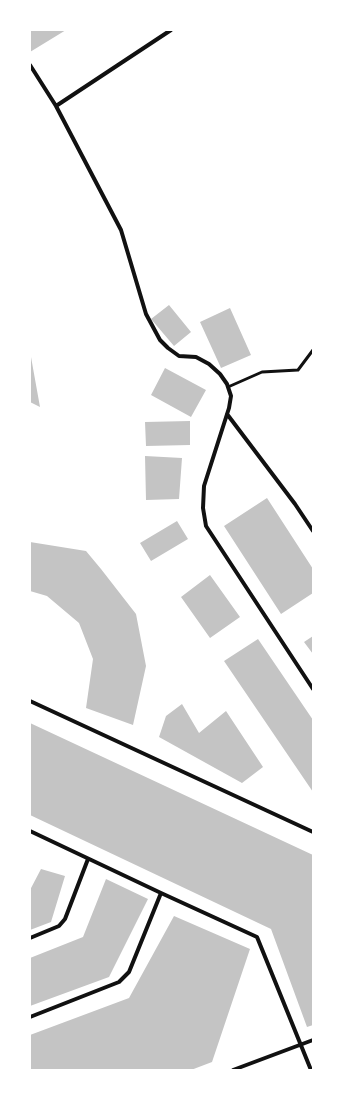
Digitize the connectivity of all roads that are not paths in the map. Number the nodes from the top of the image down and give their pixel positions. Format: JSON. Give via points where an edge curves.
{"nodes":[{"id":1,"x":171,"y":30,"type":"edge"},
{"id":2,"x":30,"y":64,"type":"edge"},
{"id":3,"x":56,"y":106,"type":"junction"},
{"id":4,"x":313,"y":350,"type":"edge"},
{"id":5,"x":228,"y":387,"type":"junction"},
{"id":6,"x":227,"y":414,"type":"junction"},
{"id":7,"x":313,"y":532,"type":"edge"},
{"id":8,"x":313,"y":689,"type":"edge"},
{"id":9,"x":30,"y":701,"type":"edge"},
{"id":10,"x":30,"y":830,"type":"edge"},
{"id":11,"x":313,"y":832,"type":"edge"},
{"id":12,"x":88,"y":859,"type":"junction"},
{"id":13,"x":161,"y":893,"type":"junction"},
{"id":14,"x":30,"y":938,"type":"edge"},
{"id":15,"x":30,"y":1017,"type":"edge"},
{"id":16,"x":313,"y":1040,"type":"edge"},
{"id":17,"x":301,"y":1044,"type":"junction"},
{"id":18,"x":233,"y":1070,"type":"edge"},
{"id":19,"x":311,"y":1070,"type":"edge"}],
"edges":[{"from":1,"to":3,"type":"street"},
{"from":2,"to":3,"type":"street"},
{"from":3,"to":5,"type":"street","via":[[121,230],[146,314],[160,340],[179,356],[196,357],[209,364],[220,374]]},
{"from":4,"to":5,"type":"lane","via":[[298,370],[262,372]]},
{"from":5,"to":6,"type":"street","via":[[231,396]]},
{"from":6,"to":7,"type":"street","via":[[296,504]]},
{"from":6,"to":8,"type":"street","via":[[204,486],[203,508],[206,526]]},
{"from":9,"to":11,"type":"street"},
{"from":10,"to":12,"type":"street"},
{"from":12,"to":13,"type":"street"},
{"from":12,"to":14,"type":"street","via":[[65,919],[59,926]]},
{"from":13,"to":15,"type":"street","via":[[128,972],[119,982]]},
{"from":13,"to":17,"type":"street","via":[[257,937]]},
{"from":16,"to":17,"type":"street"},
{"from":17,"to":18,"type":"street"},
{"from":17,"to":19,"type":"street"}]}
